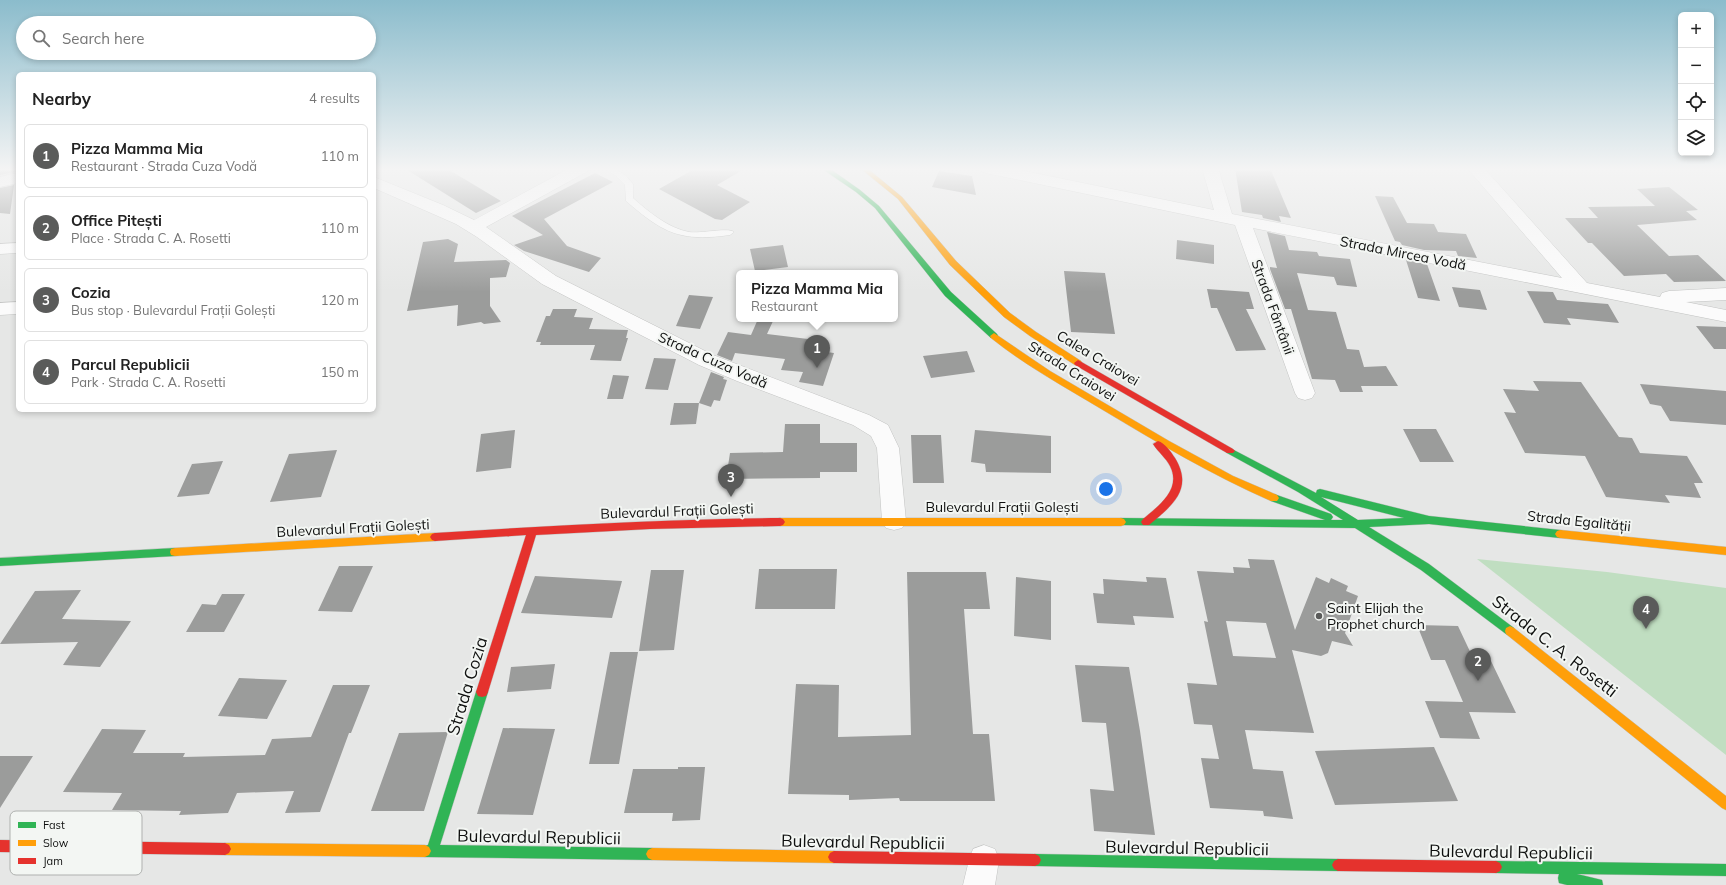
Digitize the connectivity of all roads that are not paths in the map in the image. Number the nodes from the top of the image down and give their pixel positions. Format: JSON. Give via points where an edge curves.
{"nodes":[{"id":1,"x":439,"y":209,"type":"edge"},
{"id":2,"x":506,"y":209,"type":"edge"},
{"id":3,"x":640,"y":209,"type":"edge"},
{"id":4,"x":879,"y":209,"type":"edge"},
{"id":5,"x":909,"y":209,"type":"edge"},
{"id":6,"x":1186,"y":209,"type":"edge"},
{"id":7,"x":1229,"y":209,"type":"edge"},
{"id":8,"x":1511,"y":209,"type":"edge"},
{"id":9,"x":1233,"y":219,"type":"junction"},
{"id":10,"x":474,"y":227,"type":"junction"},
{"id":11,"x":730,"y":232,"type":"dead end"},
{"id":12,"x":16,"y":248,"type":"edge"},
{"id":13,"x":0,"y":249,"type":"edge"},
{"id":14,"x":1582,"y":289,"type":"junction"},
{"id":15,"x":1726,"y":294,"type":"edge"},
{"id":16,"x":1633,"y":298,"type":"junction"},
{"id":17,"x":16,"y":308,"type":"edge"},
{"id":18,"x":0,"y":309,"type":"edge"},
{"id":19,"x":1726,"y":316,"type":"edge"},
{"id":20,"x":1305,"y":393,"type":"dead end"},
{"id":21,"x":1136,"y":427,"type":"junction"},
{"id":22,"x":1302,"y":489,"type":"junction"},
{"id":23,"x":1429,"y":520,"type":"junction"},
{"id":24,"x":894,"y":521,"type":"junction"},
{"id":25,"x":1146,"y":522,"type":"junction"},
{"id":26,"x":1356,"y":524,"type":"junction"},
{"id":27,"x":532,"y":532,"type":"junction"},
{"id":28,"x":1726,"y":551,"type":"edge"},
{"id":29,"x":0,"y":562,"type":"edge"},
{"id":30,"x":1726,"y":804,"type":"edge"},
{"id":31,"x":0,"y":846,"type":"edge"},
{"id":32,"x":10,"y":846,"type":"edge"},
{"id":33,"x":142,"y":848,"type":"edge"},
{"id":34,"x":432,"y":851,"type":"junction"},
{"id":35,"x":1520,"y":868,"type":"junction"},
{"id":36,"x":1726,"y":870,"type":"edge"},
{"id":37,"x":981,"y":873,"type":"edge"},
{"id":38,"x":1597,"y":885,"type":"edge"}],
"edges":[{"from":1,"to":10,"type":"street","name":"Strada Cuza Vodă"},
{"from":2,"to":10,"type":"street"},
{"from":3,"to":11,"type":"lane","via":[[668,227],[687,234]]},
{"from":4,"to":21,"type":"main road","name":"Strada Craiovei","via":[[938,283],[983,327],[1039,368]]},
{"from":5,"to":22,"type":"main road","name":"Calea Craiovei","via":[[954,263],[982,292],[1018,323],[1133,396]]},
{"from":6,"to":9,"type":"street","name":"Strada Mircea Vodă"},
{"from":7,"to":9,"type":"street","name":"Strada Fântânii"},
{"from":8,"to":14,"type":"street"},
{"from":9,"to":14,"type":"street","name":"Strada Mircea Vodă"},
{"from":9,"to":20,"type":"street","name":"Strada Fântânii"},
{"from":10,"to":24,"type":"street","name":"Strada Cuza Vodă","via":[[527,267],[549,280],[699,356],[744,376],[861,420],[880,431],[888,448]]},
{"from":12,"to":13,"type":"street"},
{"from":14,"to":16,"type":"street","name":"Strada Mircea Vodă"},
{"from":15,"to":16,"type":"street"},
{"from":16,"to":19,"type":"street","name":"Strada Mircea Vodă"},
{"from":17,"to":18,"type":"street"},
{"from":21,"to":25,"type":"main road","via":[[1164,449],[1179,472],[1175,496],[1164,509]]},
{"from":21,"to":26,"type":"main road","name":"Strada Craiovei","via":[[1266,494],[1310,512]]},
{"from":22,"to":23,"type":"main road"},
{"from":22,"to":26,"type":"main road","name":"Calea Craiovei"},
{"from":23,"to":26,"type":"main road"},
{"from":23,"to":28,"type":"main road","name":"Strada Egalității"},
{"from":24,"to":25,"type":"main road","name":"Bulevardul Frații Golești"},
{"from":24,"to":27,"type":"main road","name":"Bulevardul Frații Golești","via":[[740,522]]},
{"from":25,"to":26,"type":"main road","name":"Bulevardul Frații Golești"},
{"from":26,"to":30,"type":"main road","name":"Strada C. A. Rosetti","via":[[1424,567],[1492,616]]},
{"from":27,"to":29,"type":"main road","name":"Bulevardul Frații Golești"},
{"from":27,"to":34,"type":"main road","name":"Strada Cozia"},
{"from":31,"to":32,"type":"main road","name":"Bulevardul Republicii"},
{"from":33,"to":34,"type":"main road","name":"Bulevardul Republicii"},
{"from":34,"to":37,"type":"main road","name":"Bulevardul Republicii"},
{"from":35,"to":36,"type":"main road","name":"Bulevardul Republicii"},
{"from":35,"to":37,"type":"main road","name":"Bulevardul Republicii","via":[[1461,873]]},
{"from":35,"to":38,"type":"main road"}]}
